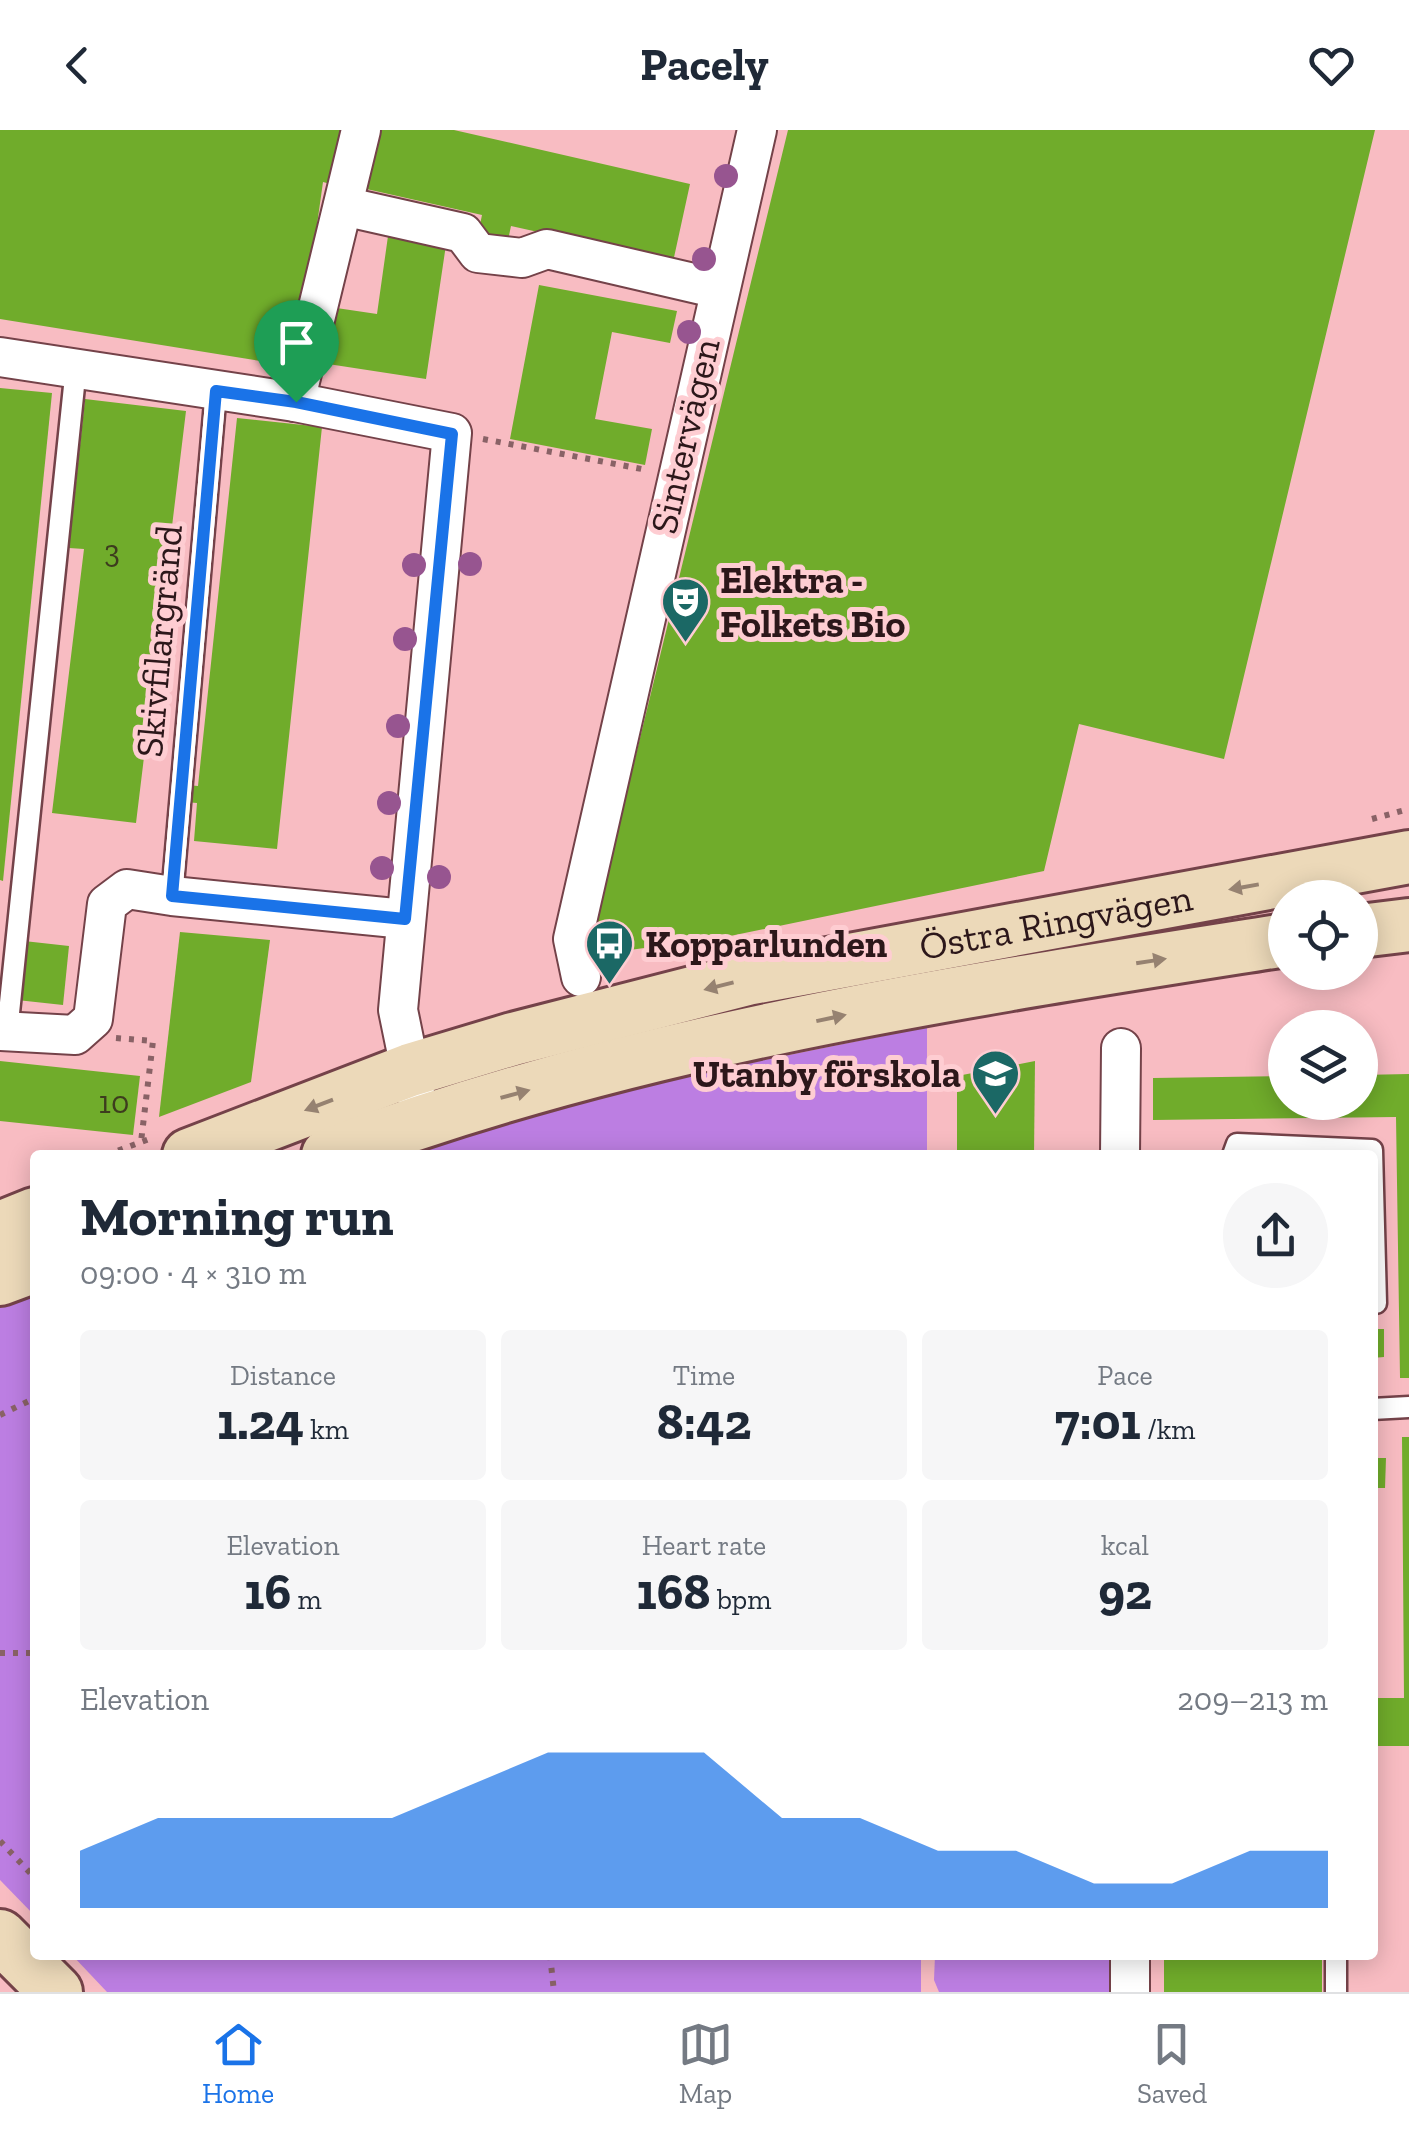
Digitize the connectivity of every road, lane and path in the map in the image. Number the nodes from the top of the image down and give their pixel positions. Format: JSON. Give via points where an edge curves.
{"nodes":[{"id":1,"x":361,"y":130,"type":"edge"},
{"id":2,"x":757,"y":130,"type":"edge"},
{"id":3,"x":343,"y":206,"type":"junction"},
{"id":4,"x":718,"y":288,"type":"junction"},
{"id":5,"x":0,"y":357,"type":"edge"},
{"id":6,"x":76,"y":367,"type":"junction"},
{"id":7,"x":216,"y":391,"type":"junction"},
{"id":8,"x":294,"y":402,"type":"junction"},
{"id":9,"x":452,"y":434,"type":"junction"},
{"id":10,"x":655,"y":472,"type":"dead end"},
{"id":11,"x":1406,"y":825,"type":"edge"},
{"id":12,"x":172,"y":896,"type":"junction"},
{"id":13,"x":405,"y":919,"type":"junction"},
{"id":14,"x":1409,"y":925,"type":"edge"},
{"id":15,"x":1378,"y":929,"type":"edge"},
{"id":16,"x":1268,"y":943,"type":"edge"},
{"id":17,"x":582,"y":977,"type":"dead end"},
{"id":18,"x":4,"y":1032,"type":"edge"},
{"id":19,"x":75,"y":1035,"type":"junction"},
{"id":20,"x":1121,"y":1048,"type":"dead end"},
{"id":21,"x":415,"y":1095,"type":"junction"},
{"id":22,"x":165,"y":1148,"type":"edge"},
{"id":23,"x":335,"y":1150,"type":"edge"},
{"id":24,"x":1120,"y":1150,"type":"edge"},
{"id":25,"x":1235,"y":1150,"type":"edge"},
{"id":26,"x":1322,"y":1150,"type":"edge"},
{"id":27,"x":1372,"y":1150,"type":"edge"},
{"id":28,"x":30,"y":1216,"type":"edge"},
{"id":29,"x":0,"y":1228,"type":"edge"},
{"id":30,"x":30,"y":1268,"type":"edge"},
{"id":31,"x":0,"y":1279,"type":"edge"},
{"id":32,"x":30,"y":1400,"type":"edge"},
{"id":33,"x":1409,"y":1407,"type":"edge"},
{"id":34,"x":1378,"y":1409,"type":"edge"},
{"id":35,"x":0,"y":1415,"type":"edge"},
{"id":36,"x":0,"y":1653,"type":"edge"},
{"id":37,"x":30,"y":1653,"type":"edge"},
{"id":38,"x":0,"y":1841,"type":"edge"},
{"id":39,"x":30,"y":1873,"type":"edge"},
{"id":40,"x":0,"y":1936,"type":"edge"},
{"id":41,"x":551,"y":1960,"type":"edge"},
{"id":42,"x":1130,"y":1960,"type":"edge"},
{"id":43,"x":1336,"y":1960,"type":"edge"},
{"id":44,"x":56,"y":1992,"type":"edge"},
{"id":45,"x":554,"y":1992,"type":"edge"},
{"id":46,"x":1130,"y":1992,"type":"edge"},
{"id":47,"x":1336,"y":1992,"type":"edge"}],
"edges":[{"from":1,"to":3,"type":"street"},
{"from":2,"to":4,"type":"street","name":"Sintervägen"},
{"from":3,"to":4,"type":"street","via":[[463,233],[478,253],[522,258],[548,248]]},
{"from":3,"to":8,"type":"street"},
{"from":4,"to":17,"type":"street","name":"Sintervägen","via":[[573,939]]},
{"from":5,"to":6,"type":"street"},
{"from":6,"to":7,"type":"street"},
{"from":6,"to":18,"type":"lane"},
{"from":7,"to":8,"type":"street"},
{"from":7,"to":12,"type":"lane","name":"Skivfilargränd"},
{"from":8,"to":9,"type":"street"},
{"from":9,"to":10,"type":"path"},
{"from":9,"to":13,"type":"street"},
{"from":11,"to":21,"type":"main road","name":"Östra Ringvägen","one_way":true,"via":[[513,1039]]},
{"from":12,"to":13,"type":"street"},
{"from":12,"to":19,"type":"street","via":[[127,889],[107,904],[93,1019]]},
{"from":13,"to":21,"type":"street","via":[[398,1010]]},
{"from":14,"to":15,"type":"main road"},
{"from":21,"to":16,"type":"main road","name":"Östra Ringvägen","one_way":true,"via":[[956,992]]},
{"from":18,"to":19,"type":"street"},
{"from":19,"to":22,"type":"path","via":[[153,1041]]},
{"from":20,"to":24,"type":"street"},
{"from":21,"to":22,"type":"main road","name":"Östra Ringvägen","one_way":true},
{"from":21,"to":23,"type":"main road","name":"Östra Ringvägen"},
{"from":25,"to":26,"type":"lane","via":[[1238,1144]]},
{"from":26,"to":27,"type":"lane"},
{"from":28,"to":29,"type":"main road"},
{"from":30,"to":31,"type":"main road"},
{"from":32,"to":35,"type":"path"},
{"from":33,"to":34,"type":"lane"},
{"from":36,"to":37,"type":"path"},
{"from":38,"to":39,"type":"path"},
{"from":40,"to":44,"type":"main road"},
{"from":41,"to":45,"type":"path"},
{"from":42,"to":46,"type":"street"},
{"from":43,"to":47,"type":"lane"}]}
